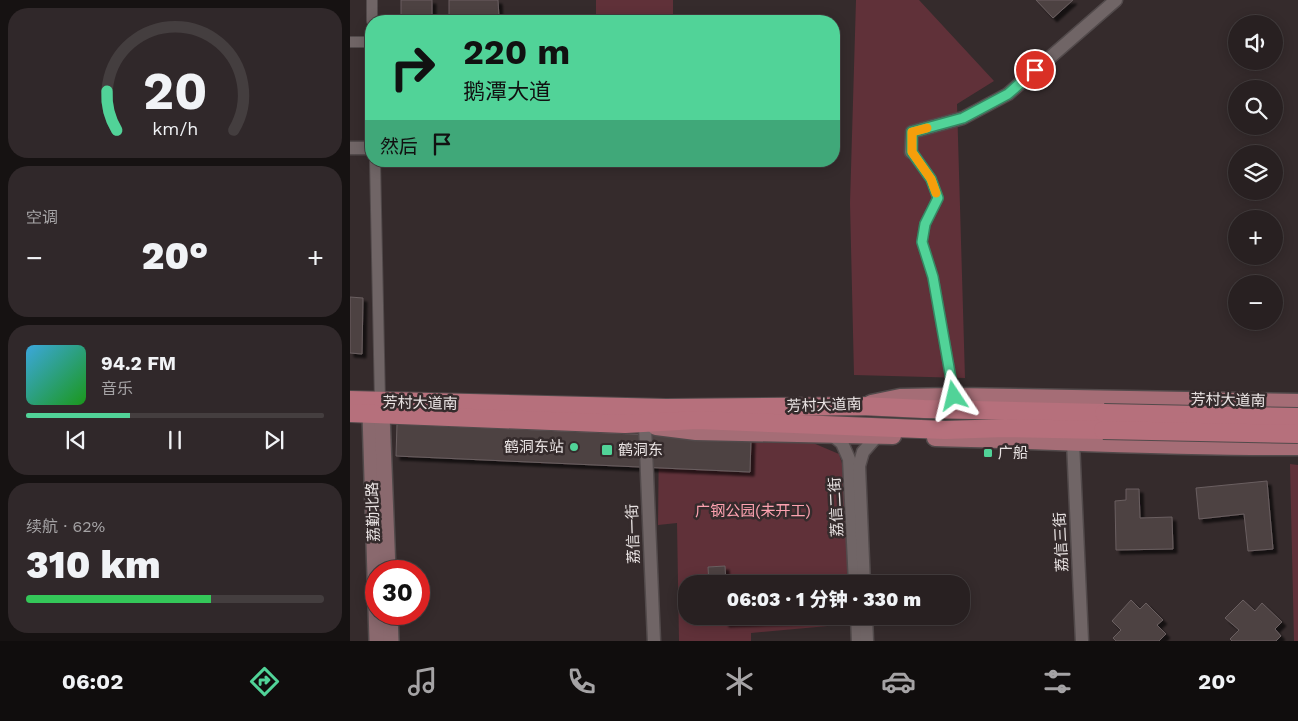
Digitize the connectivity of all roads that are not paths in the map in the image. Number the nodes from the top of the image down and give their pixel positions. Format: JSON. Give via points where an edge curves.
{"nodes":[{"id":1,"x":372,"y":0,"type":"edge"},
{"id":2,"x":1116,"y":0,"type":"edge"},
{"id":3,"x":372,"y":15,"type":"edge"},
{"id":4,"x":350,"y":42,"type":"edge"},
{"id":5,"x":365,"y":42,"type":"edge"},
{"id":6,"x":350,"y":148,"type":"edge"},
{"id":7,"x":365,"y":148,"type":"edge"},
{"id":8,"x":912,"y":152,"type":"joint"},
{"id":9,"x":375,"y":167,"type":"edge"},
{"id":10,"x":954,"y":396,"type":"junction"},
{"id":11,"x":1242,"y":401,"type":"junction"},
{"id":12,"x":1298,"y":402,"type":"edge"},
{"id":13,"x":861,"y":406,"type":"junction"},
{"id":14,"x":362,"y":410,"type":"edge"},
{"id":15,"x":1298,"y":417,"type":"edge"},
{"id":16,"x":1103,"y":422,"type":"junction"},
{"id":17,"x":626,"y":424,"type":"junction"},
{"id":18,"x":645,"y":426,"type":"junction"},
{"id":19,"x":1298,"y":434,"type":"edge"},
{"id":20,"x":832,"y":435,"type":"junction"},
{"id":21,"x":877,"y":436,"type":"junction"},
{"id":22,"x":1073,"y":442,"type":"junction"},
{"id":23,"x":1241,"y":447,"type":"junction"},
{"id":24,"x":1298,"y":447,"type":"edge"},
{"id":25,"x":386,"y":560,"type":"edge"},
{"id":26,"x":855,"y":575,"type":"edge"},
{"id":27,"x":864,"y":575,"type":"edge"},
{"id":28,"x":391,"y":625,"type":"edge"},
{"id":29,"x":857,"y":625,"type":"edge"},
{"id":30,"x":866,"y":625,"type":"edge"},
{"id":31,"x":378,"y":641,"type":"edge"},
{"id":32,"x":392,"y":641,"type":"edge"},
{"id":33,"x":654,"y":641,"type":"edge"},
{"id":34,"x":858,"y":641,"type":"edge"},
{"id":35,"x":867,"y":641,"type":"edge"},
{"id":36,"x":1082,"y":641,"type":"edge"}],
"edges":[{"from":1,"to":3,"type":"street"},
{"from":2,"to":8,"type":"street","via":[[1008,94],[963,118],[912,132]]},
{"from":4,"to":5,"type":"street"},
{"from":6,"to":7,"type":"street"},
{"from":8,"to":10,"type":"street","via":[[931,179],[938,198],[925,224],[922,242],[933,277]]},
{"from":9,"to":14,"type":"street"},
{"from":10,"to":11,"type":"main road","name":"芳村大道南"},
{"from":10,"to":13,"type":"main road","name":"芳村大道南","via":[[900,397]]},
{"from":11,"to":12,"type":"main road","name":"芳村大道南"},
{"from":11,"to":23,"type":"main road","via":[[1257,410],[1257,435]]},
{"from":13,"to":14,"type":"highway","name":"芳村大道南"},
{"from":13,"to":16,"type":"highway"},
{"from":14,"to":17,"type":"highway","name":"芳村大道南"},
{"from":14,"to":25,"type":"main road","name":"荔勤北路"},
{"from":14,"to":31,"type":"main road","name":"荔勤北路"},
{"from":15,"to":16,"type":"highway","bridge":true},
{"from":16,"to":17,"type":"highway","via":[[945,430],[697,420]]},
{"from":16,"to":19,"type":"highway","bridge":true},
{"from":17,"to":18,"type":"main road","name":"芳村大道南"},
{"from":18,"to":20,"type":"main road","name":"芳村大道南","via":[[696,432]]},
{"from":18,"to":33,"type":"street","name":"荔信一街"},
{"from":20,"to":21,"type":"main road","name":"芳村大道南"},
{"from":20,"to":26,"type":"street","name":"荔信二街","via":[[845,448],[849,459]]},
{"from":21,"to":22,"type":"main road","name":"芳村大道南"},
{"from":21,"to":27,"type":"street","name":"荔信二街","via":[[863,452],[859,466]]},
{"from":22,"to":23,"type":"main road","name":"芳村大道南"},
{"from":22,"to":36,"type":"street","name":"荔信三街"},
{"from":23,"to":24,"type":"main road","name":"芳村大道南"},
{"from":28,"to":32,"type":"main road"},
{"from":29,"to":34,"type":"street"},
{"from":30,"to":35,"type":"street"}]}
